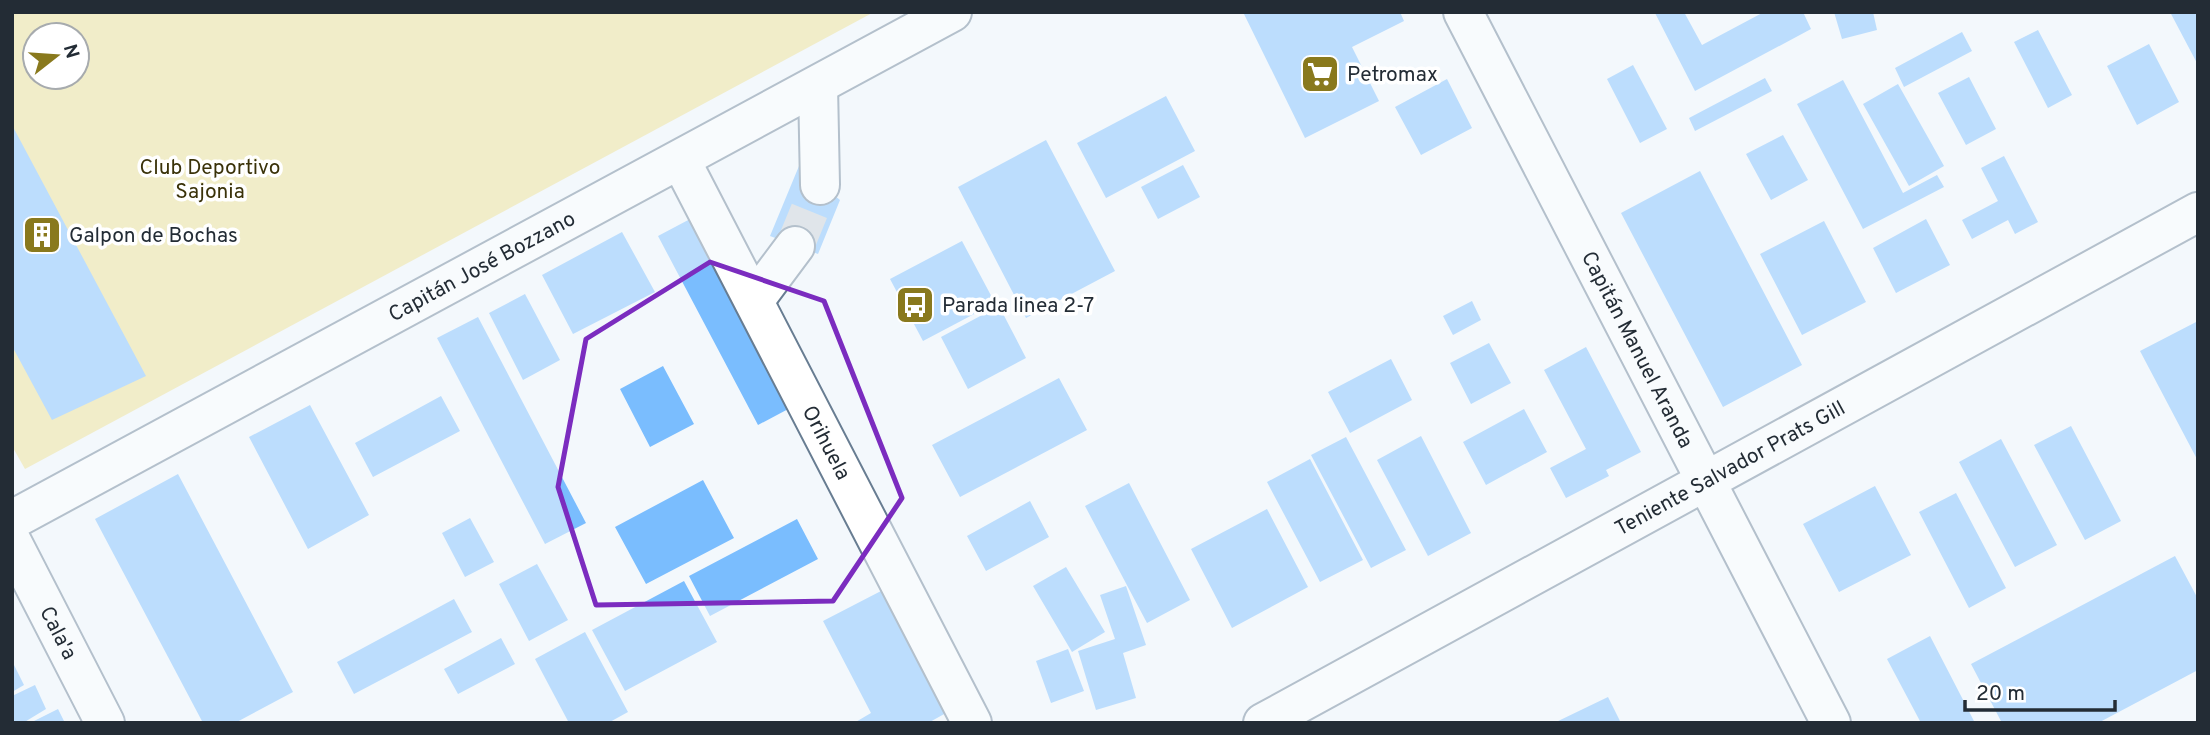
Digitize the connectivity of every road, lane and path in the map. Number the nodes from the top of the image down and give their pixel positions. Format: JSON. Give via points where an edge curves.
{"nodes":[{"id":1,"x":952,"y":12,"type":"edge"},
{"id":2,"x":1463,"y":12,"type":"edge"},
{"id":3,"x":818,"y":86,"type":"junction"},
{"id":4,"x":681,"y":161,"type":"junction"},
{"id":5,"x":820,"y":185,"type":"tunnel mouth"},
{"id":6,"x":2198,"y":212,"type":"edge"},
{"id":7,"x":795,"y":246,"type":"tunnel mouth"},
{"id":8,"x":754,"y":301,"type":"junction"},
{"id":9,"x":1704,"y":479,"type":"junction"},
{"id":10,"x":12,"y":520,"type":"edge"},
{"id":11,"x":12,"y":542,"type":"edge"},
{"id":12,"x":104,"y":723,"type":"edge"},
{"id":13,"x":972,"y":723,"type":"edge"},
{"id":14,"x":1263,"y":723,"type":"edge"},
{"id":15,"x":1831,"y":723,"type":"edge"}],
"edges":[{"from":1,"to":3,"type":"street","name":"Capitán José Bozzano"},
{"from":2,"to":9,"type":"street","name":"Capitán Manuel Aranda"},
{"from":3,"to":4,"type":"street","name":"Capitán José Bozzano"},
{"from":3,"to":5,"type":"street"},
{"from":4,"to":8,"type":"street","name":"Orihuela"},
{"from":4,"to":10,"type":"street","name":"Capitán José Bozzano"},
{"from":6,"to":9,"type":"street","name":"Teniente Salvador Prats Gill"},
{"from":7,"to":8,"type":"street"},
{"from":8,"to":13,"type":"street","name":"Orihuela"},
{"from":9,"to":14,"type":"street","name":"Teniente Salvador Prats Gill"},
{"from":9,"to":15,"type":"street","name":"Capitán Manuel Aranda"},
{"from":11,"to":12,"type":"street","name":"Cala'a"}]}
